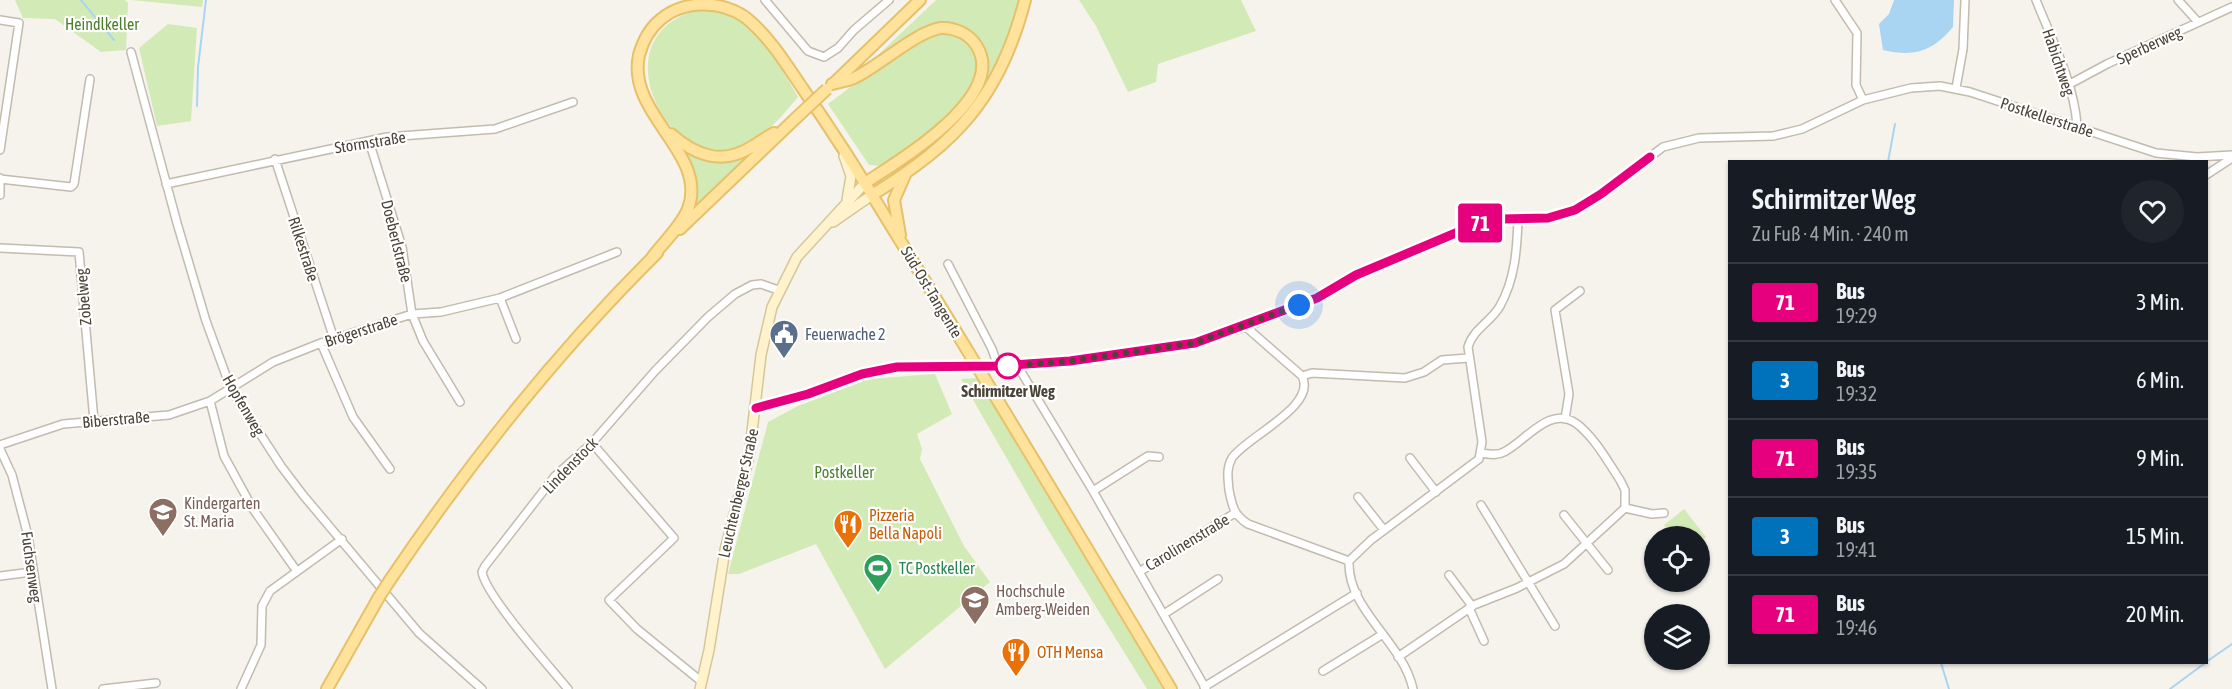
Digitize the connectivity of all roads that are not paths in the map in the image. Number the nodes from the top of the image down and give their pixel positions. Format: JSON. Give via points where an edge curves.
{"nodes":[{"id":1,"x":765,"y":0,"type":"edge"},
{"id":2,"x":889,"y":0,"type":"edge"},
{"id":3,"x":920,"y":0,"type":"edge"},
{"id":4,"x":1025,"y":0,"type":"edge"},
{"id":5,"x":1835,"y":0,"type":"edge"},
{"id":6,"x":1965,"y":0,"type":"edge"},
{"id":7,"x":2037,"y":0,"type":"edge"},
{"id":8,"x":2178,"y":0,"type":"edge"},
{"id":9,"x":726,"y":3,"type":"edge"},
{"id":10,"x":2232,"y":7,"type":"edge"},
{"id":11,"x":0,"y":20,"type":"edge"},
{"id":12,"x":2198,"y":22,"type":"junction"},
{"id":13,"x":131,"y":52,"type":"dead end"},
{"id":14,"x":90,"y":79,"type":"dead end"},
{"id":15,"x":2068,"y":86,"type":"junction"},
{"id":16,"x":830,"y":87,"type":"junction"},
{"id":17,"x":1956,"y":88,"type":"junction"},
{"id":18,"x":1863,"y":100,"type":"junction"},
{"id":19,"x":573,"y":102,"type":"dead end"},
{"id":20,"x":659,"y":123,"type":"junction"},
{"id":21,"x":2077,"y":125,"type":"junction"},
{"id":22,"x":787,"y":126,"type":"junction"},
{"id":23,"x":369,"y":141,"type":"junction"},
{"id":24,"x":842,"y":148,"type":"junction"},
{"id":25,"x":0,"y":150,"type":"edge"},
{"id":26,"x":2232,"y":157,"type":"edge"},
{"id":27,"x":275,"y":159,"type":"junction"},
{"id":28,"x":905,"y":175,"type":"junction"},
{"id":29,"x":2208,"y":175,"type":"edge"},
{"id":30,"x":0,"y":179,"type":"edge"},
{"id":31,"x":865,"y":183,"type":"junction"},
{"id":32,"x":166,"y":184,"type":"junction"},
{"id":33,"x":0,"y":195,"type":"edge"},
{"id":34,"x":872,"y":195,"type":"junction"},
{"id":35,"x":846,"y":202,"type":"junction"},
{"id":36,"x":1518,"y":219,"type":"junction"},
{"id":37,"x":814,"y":236,"type":"junction"},
{"id":38,"x":901,"y":241,"type":"junction"},
{"id":39,"x":0,"y":248,"type":"edge"},
{"id":40,"x":617,"y":252,"type":"dead end"},
{"id":41,"x":653,"y":256,"type":"junction"},
{"id":42,"x":948,"y":264,"type":"dead end"},
{"id":43,"x":778,"y":290,"type":"junction"},
{"id":44,"x":1580,"y":291,"type":"dead end"},
{"id":45,"x":501,"y":298,"type":"junction"},
{"id":46,"x":412,"y":314,"type":"junction"},
{"id":47,"x":1246,"y":327,"type":"junction"},
{"id":48,"x":334,"y":339,"type":"junction"},
{"id":49,"x":516,"y":339,"type":"dead end"},
{"id":50,"x":321,"y":343,"type":"junction"},
{"id":51,"x":1468,"y":358,"type":"junction"},
{"id":52,"x":1017,"y":365,"type":"junction"},
{"id":53,"x":998,"y":366,"type":"junction"},
{"id":54,"x":1302,"y":376,"type":"junction"},
{"id":55,"x":231,"y":389,"type":"junction"},
{"id":56,"x":210,"y":401,"type":"junction"},
{"id":57,"x":460,"y":402,"type":"dead end"},
{"id":58,"x":756,"y":408,"type":"junction"},
{"id":59,"x":1565,"y":419,"type":"junction"},
{"id":60,"x":94,"y":421,"type":"junction"},
{"id":61,"x":592,"y":443,"type":"junction"},
{"id":62,"x":0,"y":447,"type":"edge"},
{"id":63,"x":1481,"y":453,"type":"junction"},
{"id":64,"x":1159,"y":457,"type":"dead end"},
{"id":65,"x":1410,"y":458,"type":"dead end"},
{"id":66,"x":390,"y":469,"type":"dead end"},
{"id":67,"x":1093,"y":491,"type":"junction"},
{"id":68,"x":1436,"y":492,"type":"junction"},
{"id":69,"x":1358,"y":497,"type":"dead end"},
{"id":70,"x":1481,"y":504,"type":"dead end"},
{"id":71,"x":1625,"y":508,"type":"junction"},
{"id":72,"x":1235,"y":513,"type":"junction"},
{"id":73,"x":1664,"y":513,"type":"dead end"},
{"id":74,"x":1564,"y":514,"type":"dead end"},
{"id":75,"x":1384,"y":530,"type":"junction"},
{"id":76,"x":342,"y":539,"type":"junction"},
{"id":77,"x":1587,"y":545,"type":"junction"},
{"id":78,"x":1349,"y":561,"type":"junction"},
{"id":79,"x":296,"y":570,"type":"junction"},
{"id":80,"x":1608,"y":570,"type":"dead end"},
{"id":81,"x":32,"y":572,"type":"junction"},
{"id":82,"x":1139,"y":572,"type":"junction"},
{"id":83,"x":1449,"y":575,"type":"dead end"},
{"id":84,"x":0,"y":576,"type":"edge"},
{"id":85,"x":1218,"y":579,"type":"dead end"},
{"id":86,"x":1529,"y":583,"type":"junction"},
{"id":87,"x":1357,"y":593,"type":"junction"},
{"id":88,"x":1470,"y":607,"type":"junction"},
{"id":89,"x":1164,"y":614,"type":"junction"},
{"id":90,"x":1555,"y":626,"type":"dead end"},
{"id":91,"x":1383,"y":634,"type":"junction"},
{"id":92,"x":1484,"y":640,"type":"dead end"},
{"id":93,"x":1398,"y":657,"type":"junction"},
{"id":94,"x":1323,"y":671,"type":"dead end"},
{"id":95,"x":156,"y":683,"type":"dead end"},
{"id":96,"x":701,"y":686,"type":"edge"},
{"id":97,"x":1205,"y":688,"type":"edge"},
{"id":98,"x":52,"y":689,"type":"edge"},
{"id":99,"x":103,"y":689,"type":"edge"},
{"id":100,"x":241,"y":689,"type":"edge"},
{"id":101,"x":327,"y":689,"type":"edge"},
{"id":102,"x":482,"y":689,"type":"edge"},
{"id":103,"x":568,"y":689,"type":"edge"},
{"id":104,"x":1171,"y":689,"type":"edge"},
{"id":105,"x":1413,"y":689,"type":"edge"}],
"edges":[{"from":1,"to":2,"type":"street","via":[[808,51],[824,57]]},
{"from":3,"to":16,"type":"main road"},
{"from":4,"to":28,"type":"main road","via":[[1010,50],[981,102],[942,146]]},
{"from":5,"to":18,"type":"street","via":[[1857,33],[1856,85]]},
{"from":6,"to":17,"type":"street"},
{"from":7,"to":15,"type":"street","name":"Habichtweg"},
{"from":8,"to":12,"type":"street"},
{"from":9,"to":20,"type":"main road","via":[[686,5],[667,14],[646,38],[637,75],[641,94]]},
{"from":9,"to":24,"type":"main road","name":"Süd-Ost-Tangente","via":[[762,32]]},
{"from":10,"to":12,"type":"street","name":"Sperberweg"},
{"from":11,"to":25,"type":"street","via":[[19,23]]},
{"from":12,"to":15,"type":"street","name":"Sperberweg"},
{"from":13,"to":32,"type":"street","name":"Hopfenweg"},
{"from":14,"to":30,"type":"street","via":[[74,184],[71,187]]},
{"from":15,"to":21,"type":"street","name":"Habichtweg"},
{"from":16,"to":22,"type":"main road","bridge":true},
{"from":16,"to":31,"type":"main road","via":[[854,78],[938,28],[961,32],[981,55],[978,83],[956,115],[931,139]]},
{"from":17,"to":18,"type":"street","name":"Postkellerstraße","via":[[1911,88]]},
{"from":17,"to":21,"type":"street","name":"Postkellerstraße"},
{"from":18,"to":36,"type":"street","via":[[1783,134],[1687,139],[1663,147],[1580,208],[1548,218]]},
{"from":19,"to":23,"type":"street","name":"Stormstraße","via":[[495,129]]},
{"from":20,"to":22,"type":"main road","via":[[688,148],[720,157],[742,153]]},
{"from":20,"to":41,"type":"main road","via":[[684,162],[690,193],[687,210]]},
{"from":21,"to":26,"type":"street","name":"Postkellerstraße","via":[[2156,153]]},
{"from":22,"to":41,"type":"main road"},
{"from":23,"to":27,"type":"street","name":"Stormstraße"},
{"from":23,"to":46,"type":"street","name":"Doeberlstraße","via":[[402,247]]},
{"from":24,"to":31,"type":"main road","name":"Süd-Ost-Tangente"},
{"from":24,"to":35,"type":"street","via":[[851,176]]},
{"from":26,"to":29,"type":"street"},
{"from":27,"to":32,"type":"street","name":"Stormstraße"},
{"from":27,"to":48,"type":"street","name":"Rilkestraße"},
{"from":28,"to":34,"type":"main road"},
{"from":28,"to":38,"type":"main road","via":[[894,200]]},
{"from":30,"to":33,"type":"street"},
{"from":31,"to":34,"type":"main road","name":"Süd-Ost-Tangente"},
{"from":31,"to":35,"type":"street","name":"Leuchtenberger Straße"},
{"from":32,"to":55,"type":"street","name":"Hopfenweg","via":[[206,321]]},
{"from":34,"to":37,"type":"street","name":"Leuchtenberger Straße"},
{"from":34,"to":38,"type":"main road","name":"Süd-Ost-Tangente"},
{"from":35,"to":37,"type":"street","name":"Leuchtenberger Straße"},
{"from":36,"to":47,"type":"street","via":[[1477,224],[1455,232]]},
{"from":36,"to":51,"type":"street","via":[[1517,255],[1510,282],[1500,306],[1470,339]]},
{"from":37,"to":43,"type":"street","name":"Leuchtenberger Straße"},
{"from":38,"to":104,"type":"main road","name":"Süd-Ost-Tangente"},
{"from":39,"to":60,"type":"street","name":"Zobelweg","via":[[79,252]]},
{"from":40,"to":45,"type":"street","name":"Brögerstraße"},
{"from":41,"to":101,"type":"main road","bridge":true,"via":[[563,351],[500,427],[390,580]]},
{"from":42,"to":53,"type":"street"},
{"from":43,"to":58,"type":"street","name":"Leuchtenberger Straße","via":[[765,331]]},
{"from":43,"to":61,"type":"street","name":"Lindenstock","via":[[761,284],[735,294],[656,371]]},
{"from":44,"to":59,"type":"street","via":[[1555,310],[1569,394]]},
{"from":45,"to":46,"type":"street","name":"Brögerstraße","via":[[441,312]]},
{"from":45,"to":49,"type":"street"},
{"from":46,"to":48,"type":"street","name":"Brögerstraße"},
{"from":46,"to":57,"type":"street","name":"Doeberlstraße","via":[[423,341]]},
{"from":47,"to":52,"type":"street","via":[[1168,348]]},
{"from":47,"to":54,"type":"street"},
{"from":48,"to":50,"type":"street","name":"Brögerstraße"},
{"from":50,"to":55,"type":"street","name":"Brögerstraße","via":[[273,362]]},
{"from":50,"to":66,"type":"street","via":[[353,417]]},
{"from":51,"to":54,"type":"street","via":[[1442,360],[1405,378],[1312,373]]},
{"from":51,"to":63,"type":"street"},
{"from":52,"to":53,"type":"street"},
{"from":52,"to":67,"type":"street"},
{"from":53,"to":58,"type":"street","bridge":true,"via":[[881,369]]},
{"from":54,"to":72,"type":"street","via":[[1305,390],[1296,404],[1232,457],[1227,474]]},
{"from":55,"to":56,"type":"street","name":"Biberstraße"},
{"from":55,"to":76,"type":"street","name":"Hopfenweg","via":[[281,466]]},
{"from":56,"to":60,"type":"street","name":"Biberstraße","via":[[169,414]]},
{"from":56,"to":79,"type":"street","via":[[224,456],[253,509]]},
{"from":58,"to":96,"type":"street","name":"Leuchtenberger Straße","via":[[749,457],[724,550]]},
{"from":59,"to":63,"type":"street","via":[[1542,424],[1504,452]]},
{"from":59,"to":71,"type":"street","via":[[1581,428],[1620,480],[1625,490]]},
{"from":60,"to":62,"type":"street","name":"Biberstraße","via":[[54,426]]},
{"from":61,"to":96,"type":"street","via":[[674,538],[609,600]]},
{"from":61,"to":103,"type":"street","name":"Lindenstock","via":[[555,476],[482,572],[500,603]]},
{"from":62,"to":81,"type":"street","name":"Fuchsenweg","via":[[22,507]]},
{"from":63,"to":68,"type":"street","via":[[1472,466]]},
{"from":64,"to":67,"type":"street","via":[[1148,456]]},
{"from":65,"to":68,"type":"street"},
{"from":67,"to":82,"type":"street"},
{"from":68,"to":75,"type":"street"},
{"from":69,"to":75,"type":"street"},
{"from":70,"to":86,"type":"street"},
{"from":71,"to":73,"type":"street"},
{"from":71,"to":77,"type":"street"},
{"from":72,"to":78,"type":"street","via":[[1248,524]]},
{"from":72,"to":82,"type":"street","name":"Carolinenstraße"},
{"from":74,"to":77,"type":"street"},
{"from":75,"to":78,"type":"street"},
{"from":76,"to":79,"type":"street"},
{"from":76,"to":102,"type":"street","name":"Hopfenweg","via":[[419,633]]},
{"from":77,"to":80,"type":"street"},
{"from":77,"to":86,"type":"street","via":[[1564,564]]},
{"from":78,"to":87,"type":"street"},
{"from":79,"to":100,"type":"street","via":[[270,591],[262,606],[261,645]]},
{"from":81,"to":84,"type":"street"},
{"from":81,"to":98,"type":"street","name":"Fuchsenweg"},
{"from":82,"to":89,"type":"street"},
{"from":83,"to":88,"type":"street"},
{"from":85,"to":89,"type":"street"},
{"from":86,"to":88,"type":"street"},
{"from":86,"to":90,"type":"street"},
{"from":87,"to":91,"type":"street"},
{"from":87,"to":97,"type":"street"},
{"from":88,"to":92,"type":"street"},
{"from":88,"to":93,"type":"street"},
{"from":89,"to":97,"type":"street"},
{"from":91,"to":93,"type":"street"},
{"from":91,"to":94,"type":"street"},
{"from":93,"to":105,"type":"street"},
{"from":95,"to":99,"type":"street"}]}
